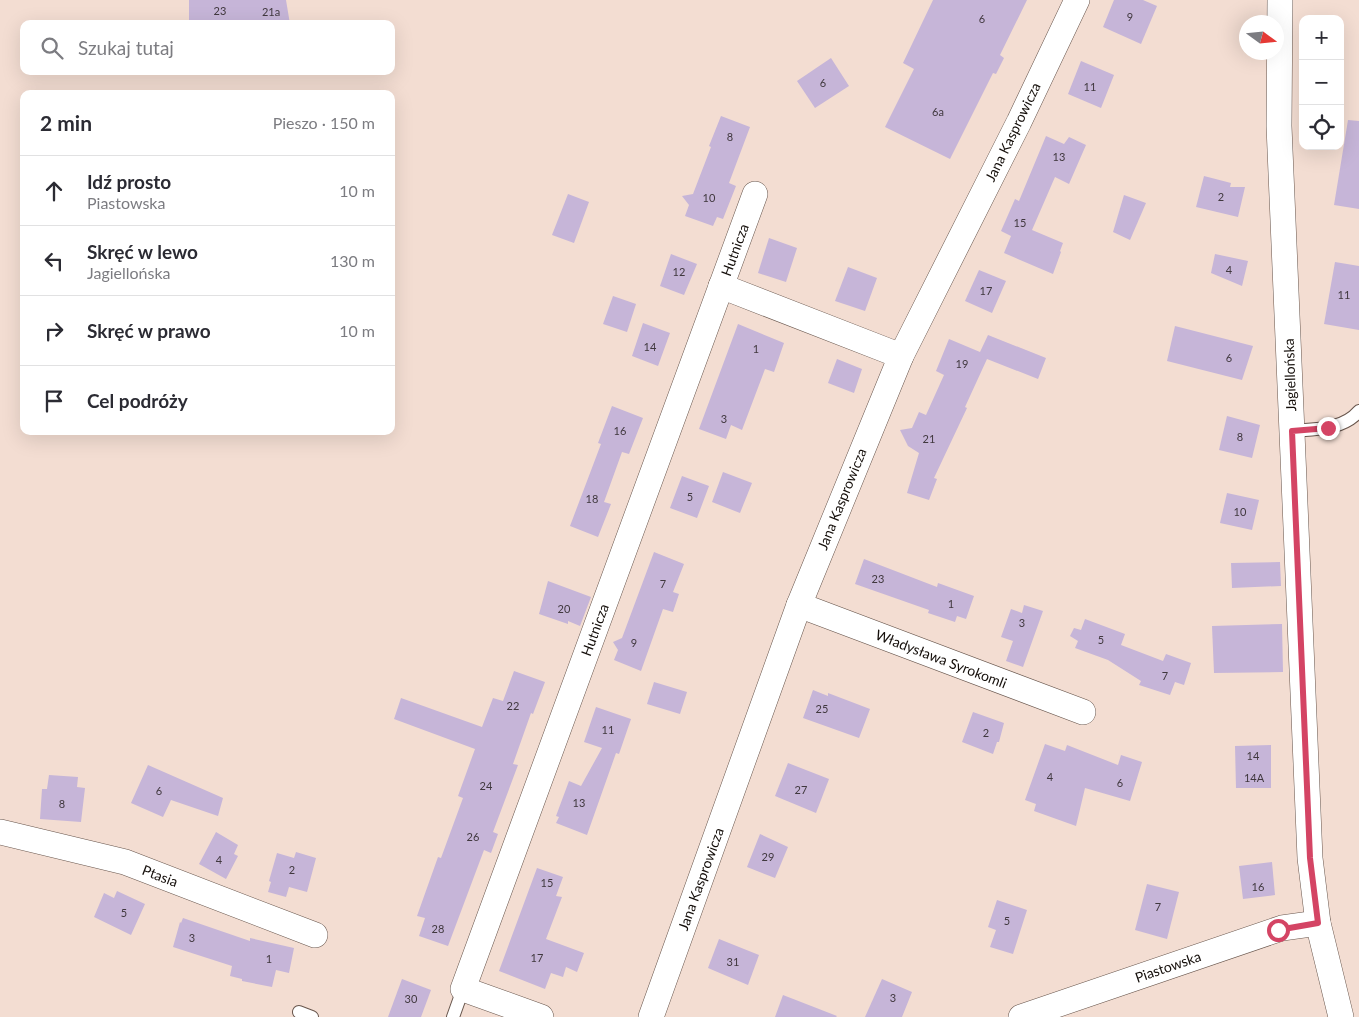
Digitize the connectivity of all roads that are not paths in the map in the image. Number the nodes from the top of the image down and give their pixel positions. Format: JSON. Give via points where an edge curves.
{"nodes":[{"id":1,"x":1077,"y":0,"type":"edge"},
{"id":2,"x":1280,"y":0,"type":"edge"},
{"id":3,"x":755,"y":194,"type":"dead end"},
{"id":4,"x":721,"y":286,"type":"junction"},
{"id":5,"x":901,"y":356,"type":"junction"},
{"id":6,"x":1359,"y":411,"type":"edge"},
{"id":7,"x":1292,"y":431,"type":"junction"},
{"id":8,"x":799,"y":606,"type":"junction"},
{"id":9,"x":1083,"y":712,"type":"dead end"},
{"id":10,"x":0,"y":832,"type":"edge"},
{"id":11,"x":1318,"y":923,"type":"junction"},
{"id":12,"x":315,"y":935,"type":"dead end"},
{"id":13,"x":463,"y":989,"type":"junction"},
{"id":14,"x":298,"y":1012,"type":"dead end"},
{"id":15,"x":312,"y":1017,"type":"edge"},
{"id":16,"x":453,"y":1017,"type":"edge"},
{"id":17,"x":541,"y":1017,"type":"edge"},
{"id":18,"x":651,"y":1017,"type":"edge"},
{"id":19,"x":1021,"y":1017,"type":"edge"},
{"id":20,"x":1341,"y":1017,"type":"edge"}],
"edges":[{"from":1,"to":5,"type":"street","name":"Jana Kasprowicza"},
{"from":2,"to":7,"type":"street","name":"Jagiellońska","via":[[1279,126]]},
{"from":3,"to":4,"type":"street","name":"Hutnicza"},
{"from":4,"to":5,"type":"street"},
{"from":4,"to":13,"type":"street","name":"Hutnicza"},
{"from":5,"to":8,"type":"street","name":"Jana Kasprowicza"},
{"from":6,"to":7,"type":"lane","via":[[1328,428]]},
{"from":7,"to":11,"type":"street","name":"Jagiellońska","via":[[1310,858]]},
{"from":8,"to":9,"type":"street","name":"Władysława Syrokomli"},
{"from":8,"to":18,"type":"street","name":"Jana Kasprowicza"},
{"from":10,"to":12,"type":"street","name":"Ptasia","via":[[125,862]]},
{"from":11,"to":19,"type":"street","name":"Piastowska","via":[[1282,928]]},
{"from":11,"to":20,"type":"street","name":"Jagiellońska"},
{"from":13,"to":16,"type":"lane"},
{"from":13,"to":17,"type":"street"},
{"from":14,"to":15,"type":"lane"}]}
